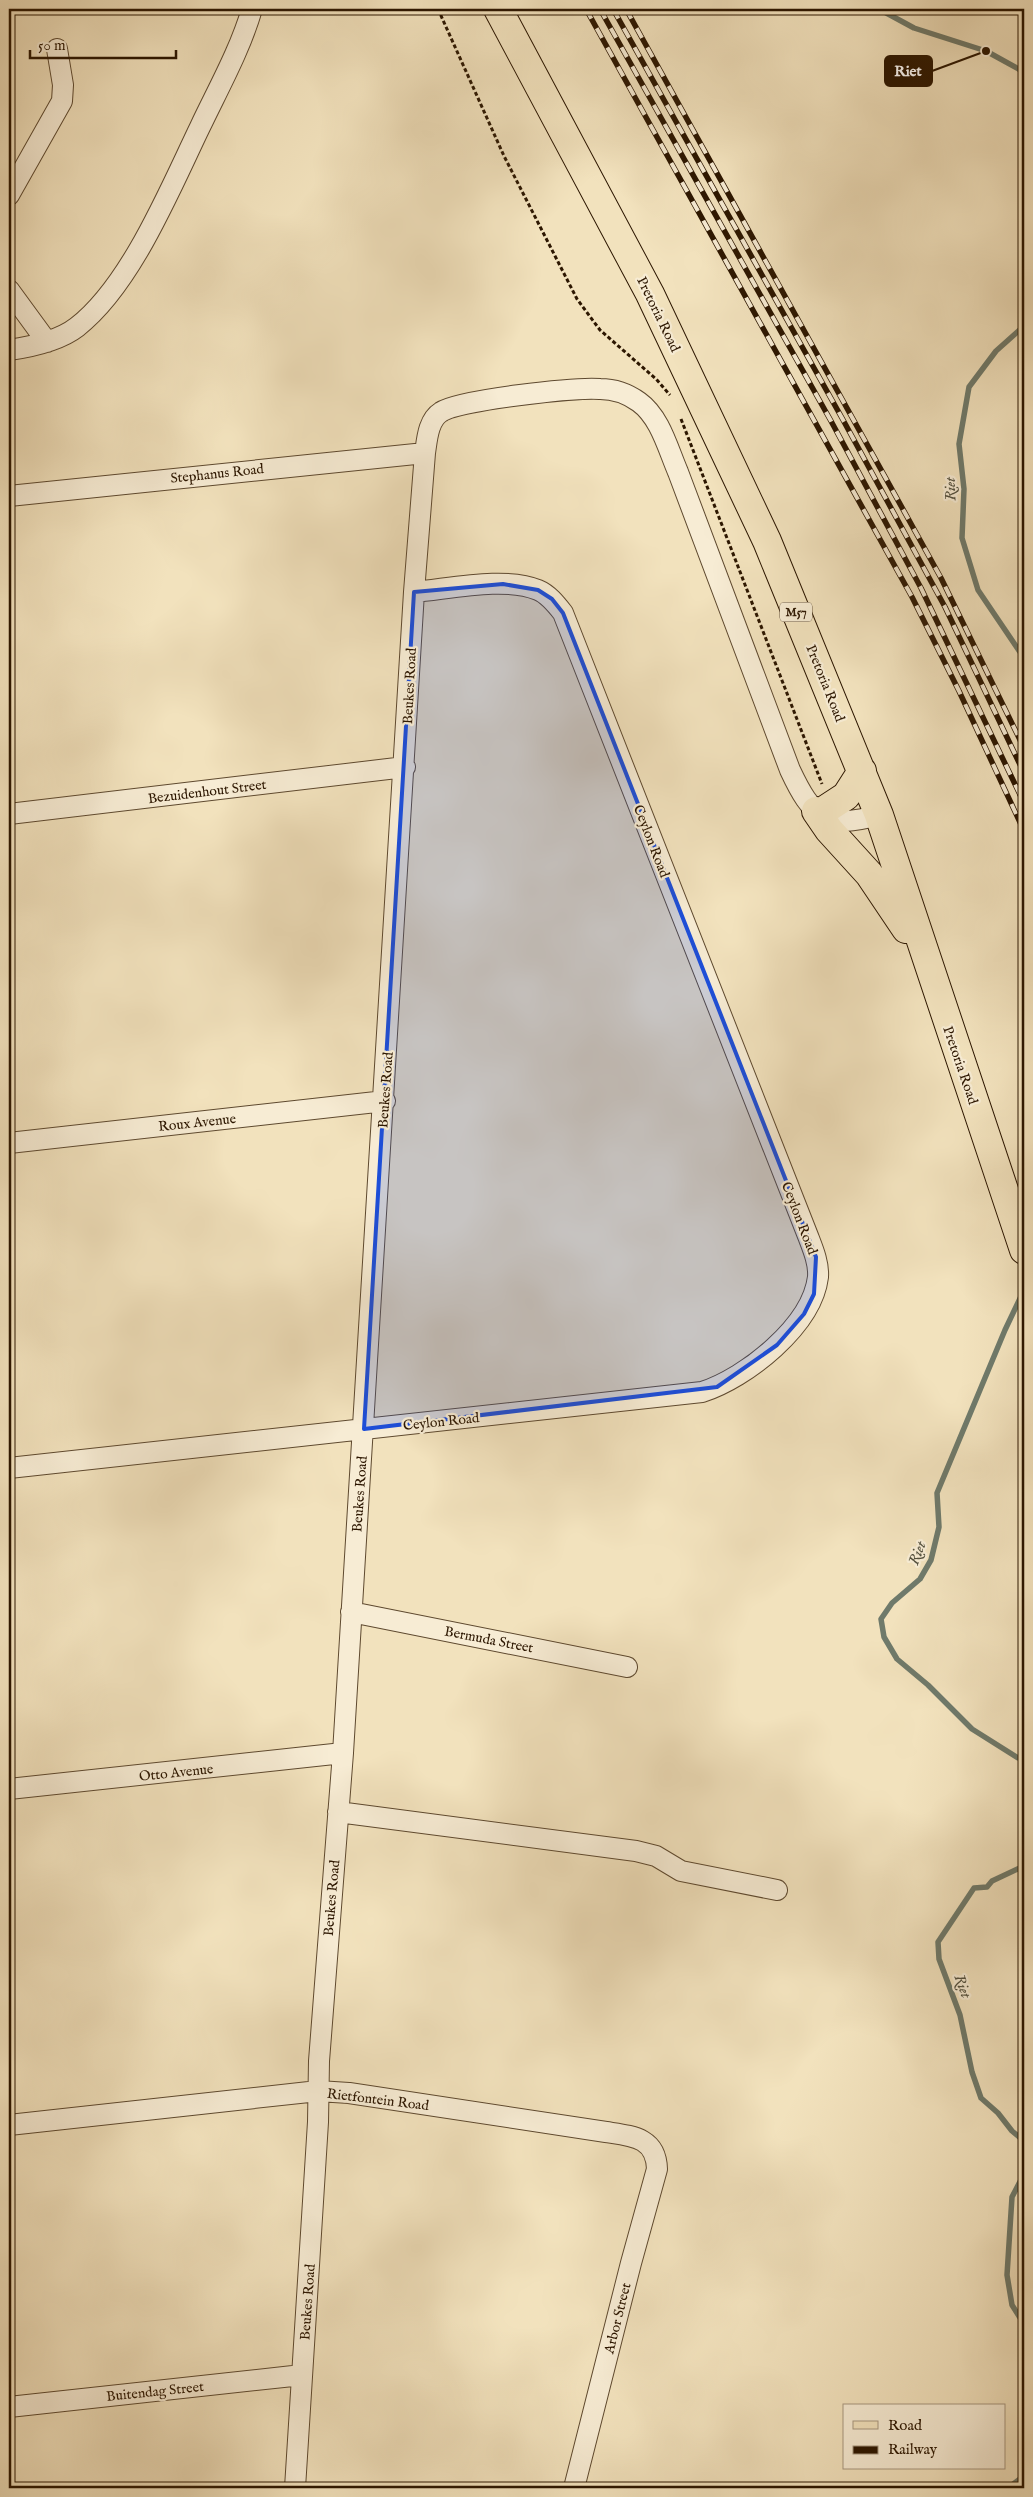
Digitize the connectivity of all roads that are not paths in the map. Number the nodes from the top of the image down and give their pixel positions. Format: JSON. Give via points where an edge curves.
{"nodes":[{"id":1,"x":252,"y":9,"type":"edge"},
{"id":2,"x":498,"y":9,"type":"edge"},
{"id":3,"x":56,"y":49,"type":"dead end"},
{"id":4,"x":9,"y":195,"type":"edge"},
{"id":5,"x":9,"y":290,"type":"edge"},
{"id":6,"x":47,"y":342,"type":"junction"},
{"id":7,"x":10,"y":350,"type":"edge"},
{"id":8,"x":424,"y":453,"type":"junction"},
{"id":9,"x":9,"y":496,"type":"edge"},
{"id":10,"x":414,"y":592,"type":"junction"},
{"id":11,"x":405,"y":767,"type":"junction"},
{"id":12,"x":862,"y":771,"type":"junction"},
{"id":13,"x":818,"y":812,"type":"junction"},
{"id":14,"x":9,"y":814,"type":"edge"},
{"id":15,"x":879,"y":815,"type":"junction"},
{"id":16,"x":924,"y":954,"type":"junction"},
{"id":17,"x":385,"y":1100,"type":"junction"},
{"id":18,"x":9,"y":1143,"type":"edge"},
{"id":19,"x":1024,"y":1248,"type":"edge"},
{"id":20,"x":364,"y":1429,"type":"junction"},
{"id":21,"x":9,"y":1468,"type":"edge"},
{"id":22,"x":351,"y":1612,"type":"junction"},
{"id":23,"x":627,"y":1667,"type":"dead end"},
{"id":24,"x":343,"y":1753,"type":"junction"},
{"id":25,"x":9,"y":1790,"type":"edge"},
{"id":26,"x":338,"y":1812,"type":"junction"},
{"id":27,"x":777,"y":1890,"type":"dead end"},
{"id":28,"x":318,"y":2091,"type":"junction"},
{"id":29,"x":9,"y":2125,"type":"edge"},
{"id":30,"x":652,"y":2148,"type":"joint"},
{"id":31,"x":302,"y":2375,"type":"junction"},
{"id":32,"x":9,"y":2407,"type":"edge"},
{"id":33,"x":295,"y":2488,"type":"edge"},
{"id":34,"x":574,"y":2488,"type":"edge"}],
"edges":[{"from":1,"to":6,"type":"street","via":[[222,82],[131,260],[90,316],[75,329]]},
{"from":2,"to":12,"type":"main road","name":"Pretoria Road","number":"M57","via":[[650,294],[708,413],[767,541]]},
{"from":3,"to":4,"type":"street","via":[[63,85],[62,100]]},
{"from":5,"to":6,"type":"street"},
{"from":6,"to":7,"type":"street"},
{"from":8,"to":9,"type":"street","name":"Stephanus Road"},
{"from":8,"to":10,"type":"street","name":"Beukes Road"},
{"from":8,"to":13,"type":"street","name":"Beukes Road","via":[[432,424],[440,412],[448,409],[527,394],[599,388],[616,391],[641,403],[660,429],[678,472],[790,770],[803,798]]},
{"from":10,"to":11,"type":"street","name":"Beukes Road"},
{"from":10,"to":20,"type":"street","name":"Ceylon Road","via":[[521,585],[552,599],[563,613],[808,1236],[816,1257],[818,1276],[814,1294],[791,1332],[717,1387],[686,1394]]},
{"from":11,"to":14,"type":"street","name":"Bezuidenhout Street"},
{"from":11,"to":17,"type":"street","name":"Beukes Road"},
{"from":12,"to":13,"type":"main road","via":[[846,796]]},
{"from":12,"to":15,"type":"main road","name":"Pretoria Road","number":"M57"},
{"from":13,"to":15,"type":"street","via":[[844,821]]},
{"from":13,"to":16,"type":"main road","via":[[829,830],[869,874]]},
{"from":15,"to":16,"type":"main road","name":"Pretoria Road","number":"M57"},
{"from":16,"to":19,"type":"main road","name":"Pretoria Road","number":"M57"},
{"from":17,"to":18,"type":"street","name":"Roux Avenue"},
{"from":17,"to":20,"type":"street","name":"Beukes Road"},
{"from":20,"to":21,"type":"street","name":"Ceylon Road"},
{"from":20,"to":22,"type":"street","name":"Beukes Road"},
{"from":22,"to":23,"type":"street","name":"Bermuda Street"},
{"from":22,"to":24,"type":"street","name":"Beukes Road"},
{"from":24,"to":25,"type":"street","name":"Otto Avenue"},
{"from":24,"to":26,"type":"street","name":"Beukes Road"},
{"from":26,"to":27,"type":"street","via":[[636,1851],[656,1856],[681,1871]]},
{"from":26,"to":28,"type":"street","name":"Beukes Road"},
{"from":28,"to":29,"type":"street","name":"Rietfontein Road"},
{"from":28,"to":30,"type":"street","name":"Rietfontein Road","via":[[629,2135],[643,2140]]},
{"from":28,"to":31,"type":"street","name":"Beukes Road"},
{"from":30,"to":34,"type":"street","name":"Arbor Street","via":[[657,2169]]},
{"from":31,"to":32,"type":"street","name":"Buitendag Street"},
{"from":31,"to":33,"type":"street","name":"Beukes Road"}]}
